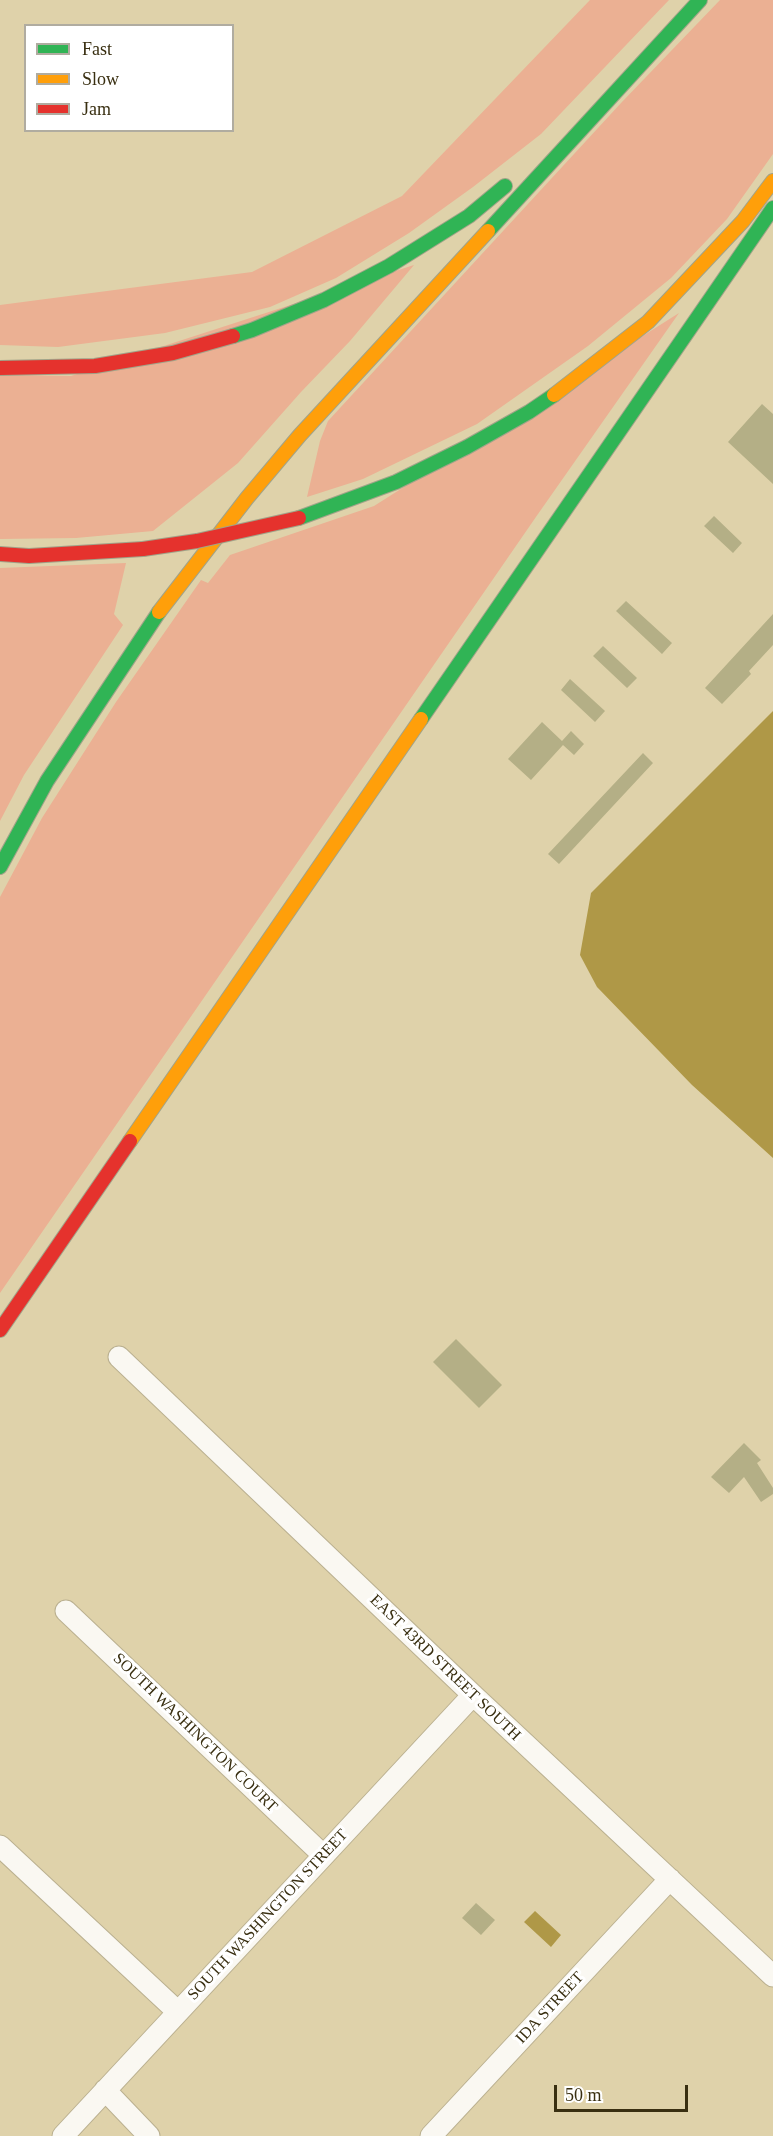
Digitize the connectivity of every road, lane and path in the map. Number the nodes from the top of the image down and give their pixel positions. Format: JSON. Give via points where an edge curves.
{"nodes":[{"id":1,"x":700,"y":0,"type":"edge"},
{"id":2,"x":618,"y":89,"type":"junction"},
{"id":3,"x":773,"y":181,"type":"edge"},
{"id":4,"x":773,"y":208,"type":"edge"},
{"id":5,"x":0,"y":368,"type":"edge"},
{"id":6,"x":0,"y":554,"type":"edge"},
{"id":7,"x":0,"y":867,"type":"edge"},
{"id":8,"x":0,"y":1330,"type":"edge"},
{"id":9,"x":119,"y":1357,"type":"dead end"},
{"id":10,"x":66,"y":1611,"type":"dead end"},
{"id":11,"x":473,"y":1695,"type":"junction"},
{"id":12,"x":0,"y":1846,"type":"edge"},
{"id":13,"x":324,"y":1856,"type":"junction"},
{"id":14,"x":670,"y":1879,"type":"junction"},
{"id":15,"x":773,"y":1976,"type":"edge"},
{"id":16,"x":178,"y":2012,"type":"junction"},
{"id":17,"x":105,"y":2090,"type":"junction"},
{"id":18,"x":63,"y":2136,"type":"edge"},
{"id":19,"x":149,"y":2136,"type":"edge"},
{"id":20,"x":431,"y":2136,"type":"edge"}],
"edges":[{"from":1,"to":2,"type":"highway"},
{"from":2,"to":5,"type":"highway","via":[[469,216],[389,266],[324,300],[252,330],[173,353],[95,366]]},
{"from":2,"to":7,"type":"highway","via":[[308,426],[247,498],[168,599],[91,712],[47,781]]},
{"from":3,"to":6,"type":"highway","bridge":true,"via":[[743,220],[648,322],[529,412],[396,482],[299,518],[197,541],[143,549],[29,556]]},
{"from":4,"to":8,"type":"highway"},
{"from":9,"to":11,"type":"street","name":"EAST 43RD STREET SOUTH"},
{"from":10,"to":13,"type":"street","name":"SOUTH WASHINGTON COURT"},
{"from":11,"to":13,"type":"street","name":"SOUTH WASHINGTON STREET"},
{"from":11,"to":14,"type":"street","name":"EAST 43RD STREET SOUTH"},
{"from":12,"to":16,"type":"street"},
{"from":13,"to":16,"type":"street","name":"SOUTH WASHINGTON STREET"},
{"from":14,"to":15,"type":"street","name":"EAST 43RD STREET SOUTH"},
{"from":14,"to":20,"type":"street","name":"IDA STREET"},
{"from":16,"to":17,"type":"street","name":"SOUTH WASHINGTON STREET"},
{"from":17,"to":18,"type":"street","name":"SOUTH WASHINGTON STREET"},
{"from":17,"to":19,"type":"street"}]}
